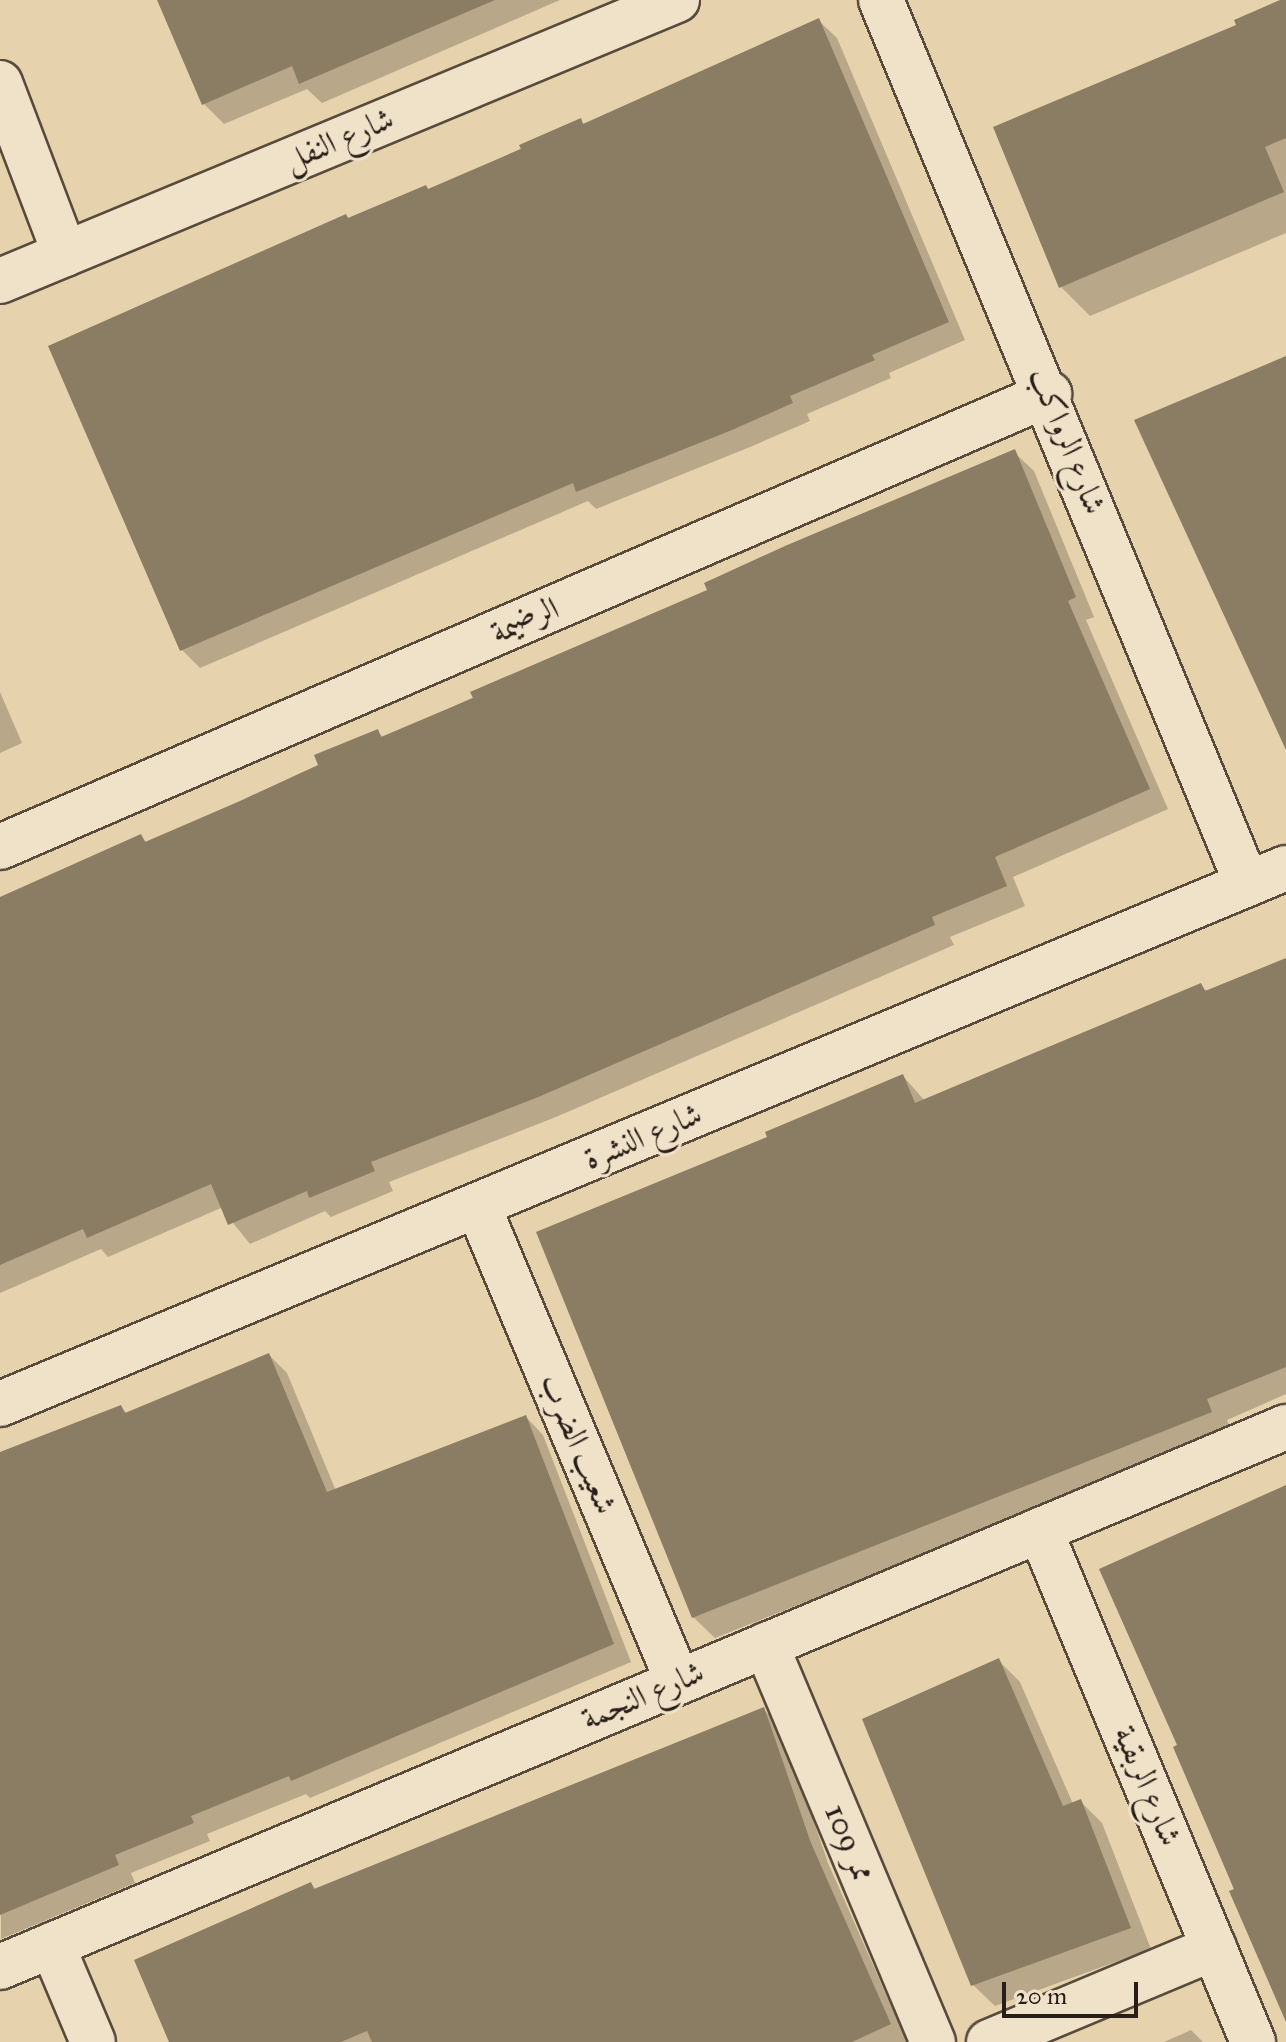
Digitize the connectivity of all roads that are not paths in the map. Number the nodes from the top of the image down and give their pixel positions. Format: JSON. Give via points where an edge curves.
{"nodes":[{"id":1,"x":677,"y":0,"type":"edge"},
{"id":2,"x":881,"y":0,"type":"edge"},
{"id":3,"x":0,"y":83,"type":"edge"},
{"id":4,"x":65,"y":254,"type":"junction"},
{"id":5,"x":0,"y":281,"type":"edge"},
{"id":6,"x":1049,"y":394,"type":"junction"},
{"id":7,"x":0,"y":847,"type":"edge"},
{"id":8,"x":1267,"y":876,"type":"edge"},
{"id":9,"x":478,"y":1206,"type":"junction"},
{"id":10,"x":0,"y":1404,"type":"edge"},
{"id":11,"x":1286,"y":1427,"type":"edge"},
{"id":12,"x":1040,"y":1530,"type":"junction"},
{"id":13,"x":766,"y":1645,"type":"junction"},
{"id":14,"x":678,"y":1682,"type":"junction"},
{"id":15,"x":52,"y":1945,"type":"junction"},
{"id":16,"x":1214,"y":1948,"type":"junction"},
{"id":17,"x":0,"y":1967,"type":"edge"},
{"id":18,"x":93,"y":2042,"type":"edge"},
{"id":19,"x":933,"y":2042,"type":"edge"},
{"id":20,"x":989,"y":2042,"type":"edge"},
{"id":21,"x":1253,"y":2042,"type":"edge"}],
"edges":[{"from":1,"to":4,"type":"street","name":"شارع النفل"},
{"from":2,"to":6,"type":"street","name":"شارع الرواكب"},
{"from":3,"to":4,"type":"street"},
{"from":4,"to":5,"type":"street","name":"شارع النفل"},
{"from":6,"to":7,"type":"street","name":"الرضيمة"},
{"from":6,"to":8,"type":"street","name":"شارع الرواكب"},
{"from":8,"to":9,"type":"street","name":"شارع النشرة"},
{"from":9,"to":10,"type":"street","name":"شارع النشرة"},
{"from":9,"to":14,"type":"street","name":"شعيب الضرب"},
{"from":11,"to":12,"type":"street","name":"شارع النجمة"},
{"from":12,"to":13,"type":"street","name":"شارع النجمة"},
{"from":12,"to":16,"type":"street","name":"شارع الربقية"},
{"from":13,"to":14,"type":"street","name":"شارع النجمة"},
{"from":13,"to":19,"type":"street","name":"ممر 109"},
{"from":14,"to":15,"type":"street","name":"شارع النجمة"},
{"from":15,"to":17,"type":"street","name":"شارع النجمة"},
{"from":15,"to":18,"type":"street"},
{"from":16,"to":20,"type":"street"},
{"from":16,"to":21,"type":"street","name":"شارع الربقية"}]}
